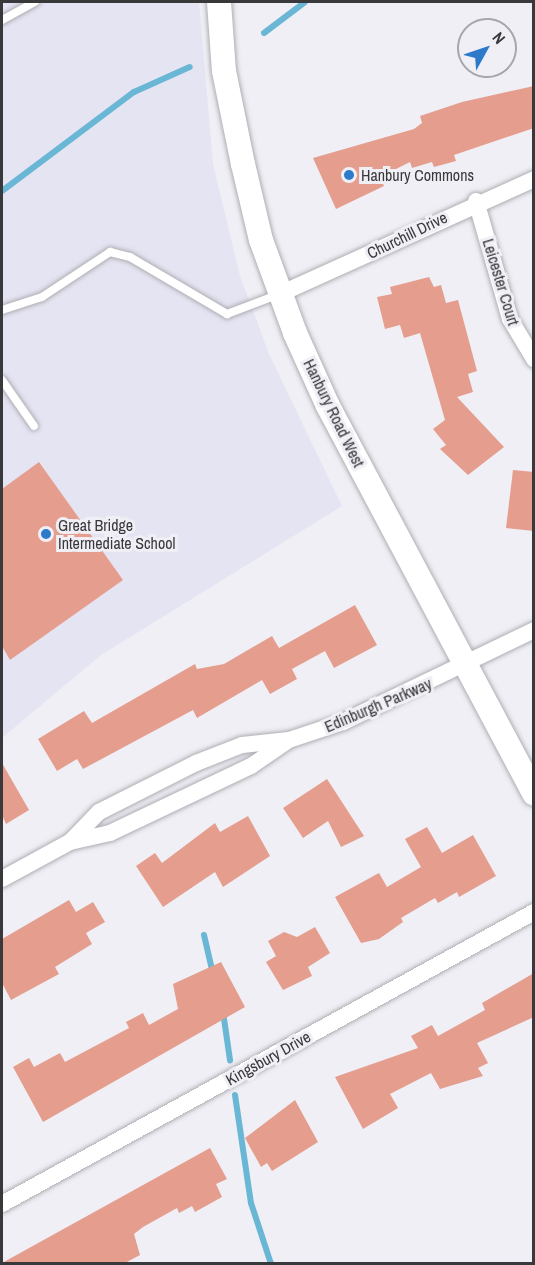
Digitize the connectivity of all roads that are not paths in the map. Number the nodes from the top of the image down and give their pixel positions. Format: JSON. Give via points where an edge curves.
{"nodes":[{"id":1,"x":35,"y":2,"type":"edge"},
{"id":2,"x":219,"y":2,"type":"edge"},
{"id":3,"x":2,"y":20,"type":"edge"},
{"id":4,"x":534,"y":179,"type":"edge"},
{"id":5,"x":476,"y":201,"type":"junction"},
{"id":6,"x":282,"y":293,"type":"junction"},
{"id":7,"x":2,"y":310,"type":"edge"},
{"id":8,"x":534,"y":359,"type":"edge"},
{"id":9,"x":2,"y":380,"type":"edge"},
{"id":10,"x":34,"y":426,"type":"dead end"},
{"id":11,"x":534,"y":630,"type":"edge"},
{"id":12,"x":466,"y":667,"type":"junction"},
{"id":13,"x":289,"y":740,"type":"junction"},
{"id":14,"x":159,"y":781,"type":"junction"},
{"id":15,"x":534,"y":794,"type":"edge"},
{"id":16,"x":170,"y":801,"type":"junction"},
{"id":17,"x":70,"y":842,"type":"junction"},
{"id":18,"x":2,"y":879,"type":"edge"},
{"id":19,"x":534,"y":912,"type":"edge"},
{"id":20,"x":2,"y":1204,"type":"edge"}],
"edges":[{"from":1,"to":3,"type":"lane"},
{"from":2,"to":6,"type":"main road","name":"Hanbury Road West","via":[[224,71],[243,164],[261,240]]},
{"from":4,"to":5,"type":"street","name":"Churchill Drive"},
{"from":5,"to":6,"type":"street","name":"Churchill Drive"},
{"from":5,"to":8,"type":"street","name":"Leicester Court","via":[[510,319]]},
{"from":6,"to":7,"type":"lane","via":[[227,314],[130,257],[110,252],[42,297]]},
{"from":6,"to":12,"type":"main road","name":"Hanbury Road West","via":[[328,406]]},
{"from":9,"to":10,"type":"lane"},
{"from":11,"to":12,"type":"street","name":"Edinburgh Parkway"},
{"from":12,"to":13,"type":"street","name":"Edinburgh Parkway"},
{"from":12,"to":15,"type":"main road","name":"Hanbury Road West"},
{"from":13,"to":14,"type":"street","name":"Edinburgh Parkway","via":[[242,745]]},
{"from":13,"to":16,"type":"street","name":"Edinburgh Parkway","via":[[251,766]]},
{"from":14,"to":16,"type":"street"},
{"from":14,"to":17,"type":"street","name":"Edinburgh Parkway","via":[[99,812]]},
{"from":16,"to":17,"type":"street","name":"Edinburgh Parkway","via":[[110,833]]},
{"from":17,"to":18,"type":"street","name":"Edinburgh Parkway"},
{"from":19,"to":20,"type":"street","name":"Kingsbury Drive"}]}
